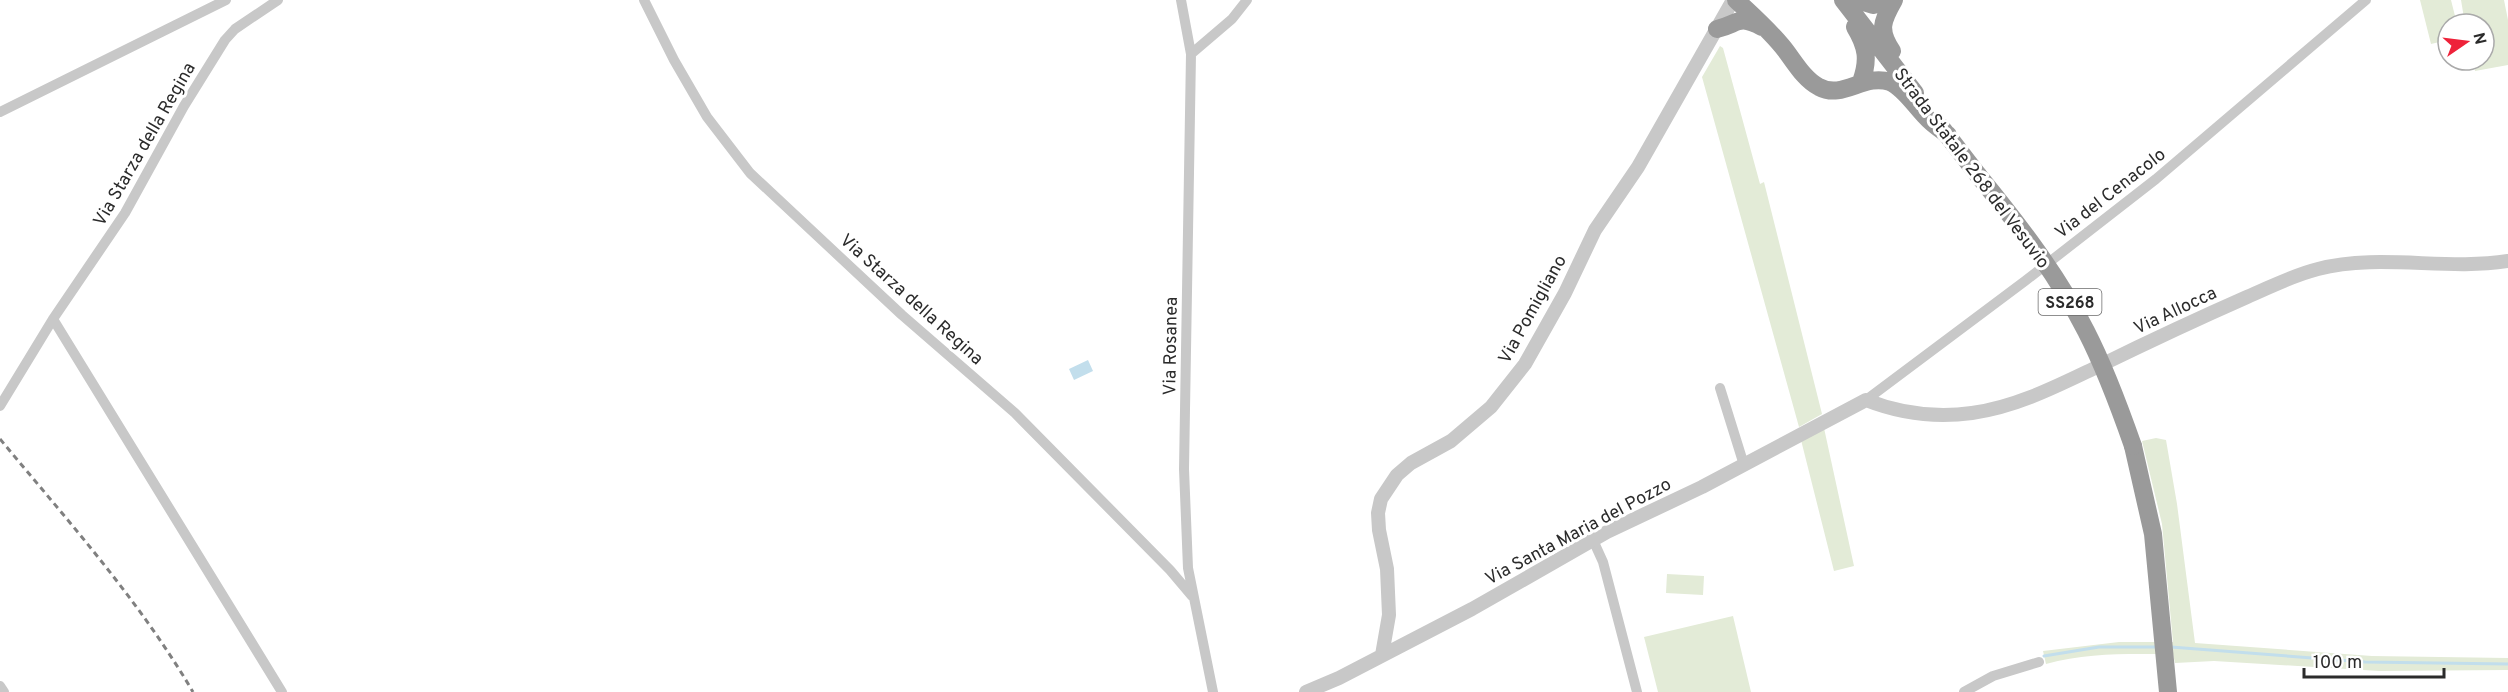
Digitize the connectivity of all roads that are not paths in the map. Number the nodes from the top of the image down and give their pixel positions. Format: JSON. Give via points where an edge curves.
{"nodes":[{"id":1,"x":226,"y":0,"type":"edge"},
{"id":2,"x":278,"y":0,"type":"edge"},
{"id":3,"x":644,"y":0,"type":"edge"},
{"id":4,"x":1181,"y":0,"type":"edge"},
{"id":5,"x":1247,"y":0,"type":"edge"},
{"id":6,"x":1735,"y":0,"type":"edge"},
{"id":7,"x":1753,"y":0,"type":"edge"},
{"id":8,"x":1840,"y":0,"type":"edge"},
{"id":9,"x":1857,"y":0,"type":"edge"},
{"id":10,"x":2366,"y":0,"type":"edge"},
{"id":11,"x":1717,"y":29,"type":"junction"},
{"id":12,"x":1769,"y":31,"type":"junction"},
{"id":13,"x":1191,"y":54,"type":"junction"},
{"id":14,"x":1861,"y":82,"type":"junction"},
{"id":15,"x":1927,"y":109,"type":"junction"},
{"id":16,"x":0,"y":112,"type":"edge"},
{"id":17,"x":1947,"y":135,"type":"junction"},
{"id":18,"x":2508,"y":261,"type":"edge"},
{"id":19,"x":53,"y":319,"type":"junction"},
{"id":20,"x":1720,"y":388,"type":"dead end"},
{"id":21,"x":1866,"y":400,"type":"junction"},
{"id":22,"x":0,"y":406,"type":"edge"},
{"id":23,"x":1744,"y":465,"type":"junction"},
{"id":24,"x":1593,"y":540,"type":"junction"},
{"id":25,"x":1192,"y":596,"type":"junction"},
{"id":26,"x":1389,"y":615,"type":"junction"},
{"id":27,"x":1405,"y":643,"type":"junction"},
{"id":28,"x":1382,"y":655,"type":"junction"},
{"id":29,"x":2039,"y":662,"type":"dead end"},
{"id":30,"x":0,"y":686,"type":"edge"},
{"id":31,"x":4,"y":692,"type":"edge"},
{"id":32,"x":282,"y":692,"type":"edge"},
{"id":33,"x":1213,"y":692,"type":"edge"},
{"id":34,"x":1306,"y":692,"type":"edge"},
{"id":35,"x":1637,"y":692,"type":"edge"},
{"id":36,"x":1964,"y":692,"type":"edge"},
{"id":37,"x":2168,"y":692,"type":"edge"}],
"edges":[{"from":1,"to":16,"type":"street"},
{"from":2,"to":19,"type":"street","name":"Via Starza della Regina","via":[[225,40],[125,213]]},
{"from":3,"to":25,"type":"street","name":"Via Starza della Regina","via":[[707,117],[750,173],[902,315],[1015,413]]},
{"from":4,"to":13,"type":"street","name":"Via Rosanea"},
{"from":5,"to":13,"type":"street","via":[[1232,19]]},
{"from":6,"to":11,"type":"street","name":"Via Pomigliano"},
{"from":6,"to":12,"type":"highway"},
{"from":7,"to":12,"type":"highway"},
{"from":8,"to":14,"type":"highway","via":[[1865,48],[1867,66]]},
{"from":8,"to":15,"type":"highway","name":"Strada Statale 268 del Vesuvio","number":"SS268"},
{"from":9,"to":15,"type":"highway","via":[[1873,5],[1894,0],[1883,19],[1885,38]]},
{"from":10,"to":21,"type":"street","name":"Via del Cenacolo","via":[[2156,179]]},
{"from":11,"to":12,"type":"highway","via":[[1740,20]]},
{"from":11,"to":26,"type":"street","name":"Via Pomigliano","via":[[1638,167],[1595,230],[1560,303],[1525,363],[1491,408],[1451,441],[1411,463],[1388,485],[1378,513]]},
{"from":12,"to":14,"type":"highway","via":[[1810,82],[1820,88],[1833,92]]},
{"from":13,"to":25,"type":"street","name":"Via Rosanea","via":[[1184,469]]},
{"from":14,"to":17,"type":"highway","via":[[1891,82]]},
{"from":15,"to":17,"type":"highway","name":"Strada Statale 268 del Vesuvio","number":"SS268"},
{"from":17,"to":37,"type":"highway","name":"Strada Statale 268 del Vesuvio","number":"SS268","bridge":true,"via":[[2036,249],[2070,302],[2111,387],[2133,446],[2153,534]]},
{"from":18,"to":21,"type":"street","name":"Via Allocca","via":[[2447,265],[2365,263],[2321,268],[2210,313],[2023,400],[1972,413],[1890,410]]},
{"from":19,"to":22,"type":"street","name":"Via Starza della Regina"},
{"from":19,"to":32,"type":"street"},
{"from":20,"to":23,"type":"street"},
{"from":21,"to":23,"type":"street","name":"Via Santa Maria del Pozzo"},
{"from":23,"to":24,"type":"street","name":"Via Santa Maria del Pozzo"},
{"from":24,"to":27,"type":"street","name":"Via Santa Maria del Pozzo"},
{"from":24,"to":35,"type":"street","via":[[1603,562]]},
{"from":25,"to":33,"type":"street","name":"Via Rosanea"},
{"from":26,"to":27,"type":"street","name":"Via Pomigliano"},
{"from":26,"to":28,"type":"street","name":"Via Pomigliano"},
{"from":27,"to":28,"type":"street","name":"Via Santa Maria del Pozzo"},
{"from":28,"to":34,"type":"street","name":"Via Santa Maria del Pozzo"},
{"from":29,"to":36,"type":"street","via":[[1993,676]]},
{"from":30,"to":31,"type":"street"}]}
